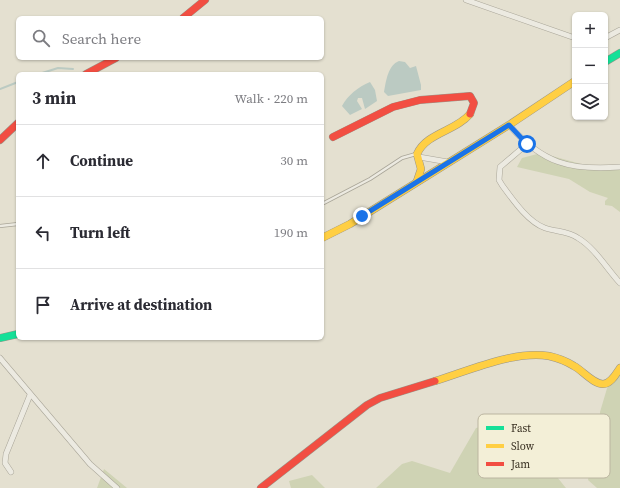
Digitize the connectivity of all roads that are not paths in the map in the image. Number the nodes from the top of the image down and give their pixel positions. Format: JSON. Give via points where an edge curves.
{"nodes":[{"id":1,"x":205,"y":0,"type":"edge"},
{"id":2,"x":466,"y":0,"type":"edge"},
{"id":3,"x":185,"y":16,"type":"edge"},
{"id":4,"x":620,"y":30,"type":"edge"},
{"id":5,"x":608,"y":36,"type":"edge"},
{"id":6,"x":572,"y":37,"type":"edge"},
{"id":7,"x":620,"y":53,"type":"edge"},
{"id":8,"x":112,"y":60,"type":"edge"},
{"id":9,"x":608,"y":60,"type":"edge"},
{"id":10,"x":90,"y":72,"type":"edge"},
{"id":11,"x":572,"y":83,"type":"edge"},
{"id":12,"x":16,"y":125,"type":"edge"},
{"id":13,"x":509,"y":125,"type":"junction"},
{"id":14,"x":333,"y":137,"type":"dead end"},
{"id":15,"x":0,"y":140,"type":"edge"},
{"id":16,"x":527,"y":144,"type":"junction"},
{"id":17,"x":418,"y":155,"type":"junction"},
{"id":18,"x":448,"y":162,"type":"junction"},
{"id":19,"x":620,"y":167,"type":"edge"},
{"id":20,"x":417,"y":181,"type":"junction"},
{"id":21,"x":324,"y":203,"type":"edge"},
{"id":22,"x":16,"y":224,"type":"edge"},
{"id":23,"x":0,"y":226,"type":"edge"},
{"id":24,"x":324,"y":237,"type":"edge"},
{"id":25,"x":620,"y":284,"type":"edge"},
{"id":26,"x":16,"y":334,"type":"edge"},
{"id":27,"x":0,"y":338,"type":"edge"},
{"id":28,"x":0,"y":358,"type":"edge"},
{"id":29,"x":620,"y":368,"type":"edge"},
{"id":30,"x":30,"y":395,"type":"junction"},
{"id":31,"x":11,"y":472,"type":"dead end"},
{"id":32,"x":117,"y":488,"type":"edge"},
{"id":33,"x":262,"y":488,"type":"edge"}],
"edges":[{"from":1,"to":3,"type":"street"},
{"from":2,"to":6,"type":"street"},
{"from":4,"to":5,"type":"street"},
{"from":7,"to":9,"type":"street"},
{"from":8,"to":10,"type":"street"},
{"from":11,"to":13,"type":"street"},
{"from":12,"to":15,"type":"street"},
{"from":13,"to":16,"type":"street"},
{"from":13,"to":18,"type":"street"},
{"from":14,"to":17,"type":"street","via":[[393,106],[455,96],[472,97],[470,115],[463,122],[425,142]]},
{"from":16,"to":19,"type":"street","via":[[539,154],[560,163],[584,167]]},
{"from":16,"to":25,"type":"street","via":[[500,167],[498,180],[534,222],[544,228],[570,233],[579,238]]},
{"from":17,"to":18,"type":"street"},
{"from":17,"to":20,"type":"street","via":[[421,169]]},
{"from":17,"to":21,"type":"lane","via":[[402,158],[370,179]]},
{"from":18,"to":20,"type":"street"},
{"from":20,"to":24,"type":"street","via":[[350,224]]},
{"from":22,"to":23,"type":"lane"},
{"from":26,"to":27,"type":"street"},
{"from":28,"to":30,"type":"street"},
{"from":29,"to":33,"type":"street","via":[[612,380],[603,384],[563,359],[546,355],[528,355],[380,398],[355,413]]},
{"from":30,"to":31,"type":"street","via":[[6,454],[5,462]]},
{"from":30,"to":32,"type":"street","via":[[90,464]]}]}
